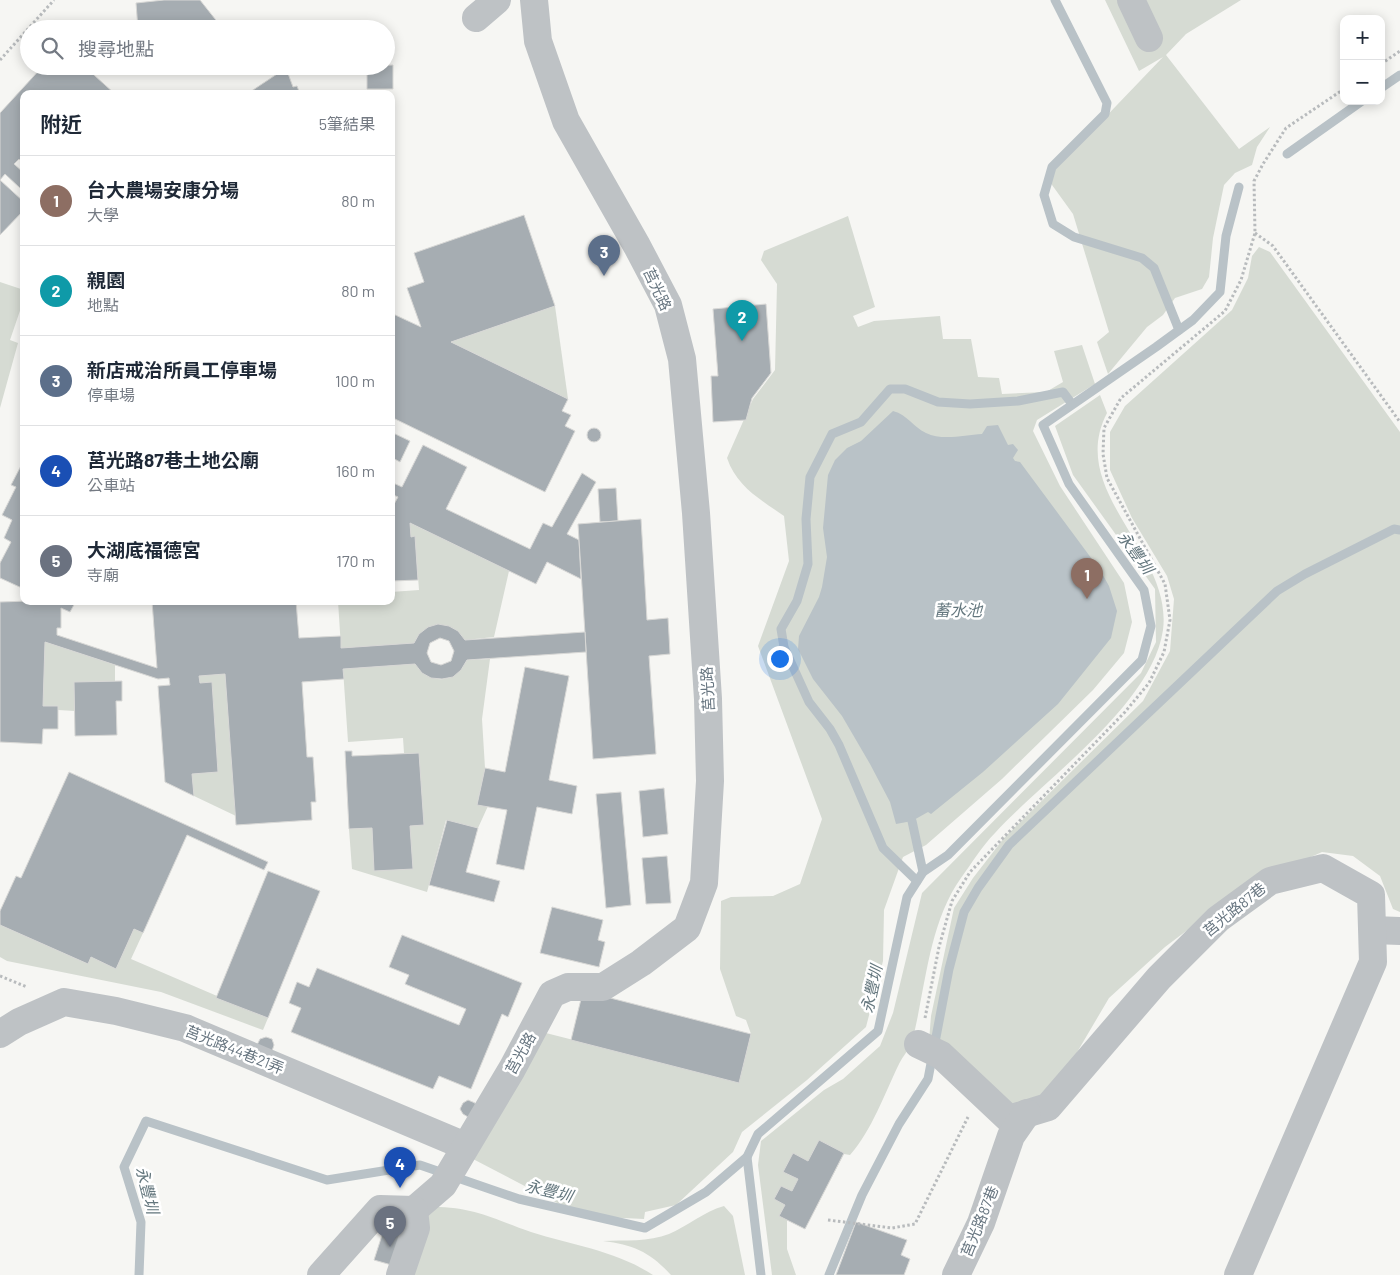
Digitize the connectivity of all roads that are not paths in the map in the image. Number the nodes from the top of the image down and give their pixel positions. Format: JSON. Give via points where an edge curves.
{"nodes":[{"id":1,"x":497,"y":0,"type":"edge"},
{"id":2,"x":534,"y":0,"type":"edge"},
{"id":3,"x":1131,"y":0,"type":"edge"},
{"id":4,"x":476,"y":18,"type":"dead end"},
{"id":5,"x":1149,"y":38,"type":"dead end"},
{"id":6,"x":1373,"y":930,"type":"junction"},
{"id":7,"x":1400,"y":931,"type":"edge"},
{"id":8,"x":921,"y":1032,"type":"road end"},
{"id":9,"x":0,"y":1034,"type":"edge"},
{"id":10,"x":1027,"y":1113,"type":"junction"},
{"id":11,"x":466,"y":1146,"type":"junction"},
{"id":12,"x":414,"y":1210,"type":"junction"},
{"id":13,"x":321,"y":1275,"type":"edge"},
{"id":14,"x":400,"y":1275,"type":"edge"},
{"id":15,"x":956,"y":1275,"type":"edge"},
{"id":16,"x":1238,"y":1275,"type":"edge"}],
"edges":[{"from":1,"to":4,"type":"lane"},
{"from":2,"to":11,"type":"lane","name":"莒光路","via":[[538,41],[566,121],[668,305],[682,359],[708,699],[710,781],[704,883],[687,928],[641,963],[603,987],[568,987],[552,994]]},
{"from":3,"to":5,"type":"lane"},
{"from":6,"to":7,"type":"lane"},
{"from":6,"to":10,"type":"lane","name":"莒光路87巷","via":[[1371,895],[1323,868],[1270,880],[1218,919],[1159,978],[1048,1107]]},
{"from":6,"to":16,"type":"lane","name":"莒光路87巷","via":[[1374,962]]},
{"from":8,"to":10,"type":"lane","name":"莒光路87巷","via":[[1009,1119]]},
{"from":9,"to":11,"type":"lane","name":"莒光路44巷21弄","via":[[64,1002],[116,1011],[185,1028]]},
{"from":10,"to":15,"type":"lane","name":"莒光路87巷","via":[[1010,1136],[981,1223]]},
{"from":11,"to":12,"type":"lane","name":"莒光路","via":[[443,1185]]},
{"from":12,"to":13,"type":"lane","via":[[380,1209]]},
{"from":12,"to":14,"type":"lane","via":[[416,1228]]}]}
